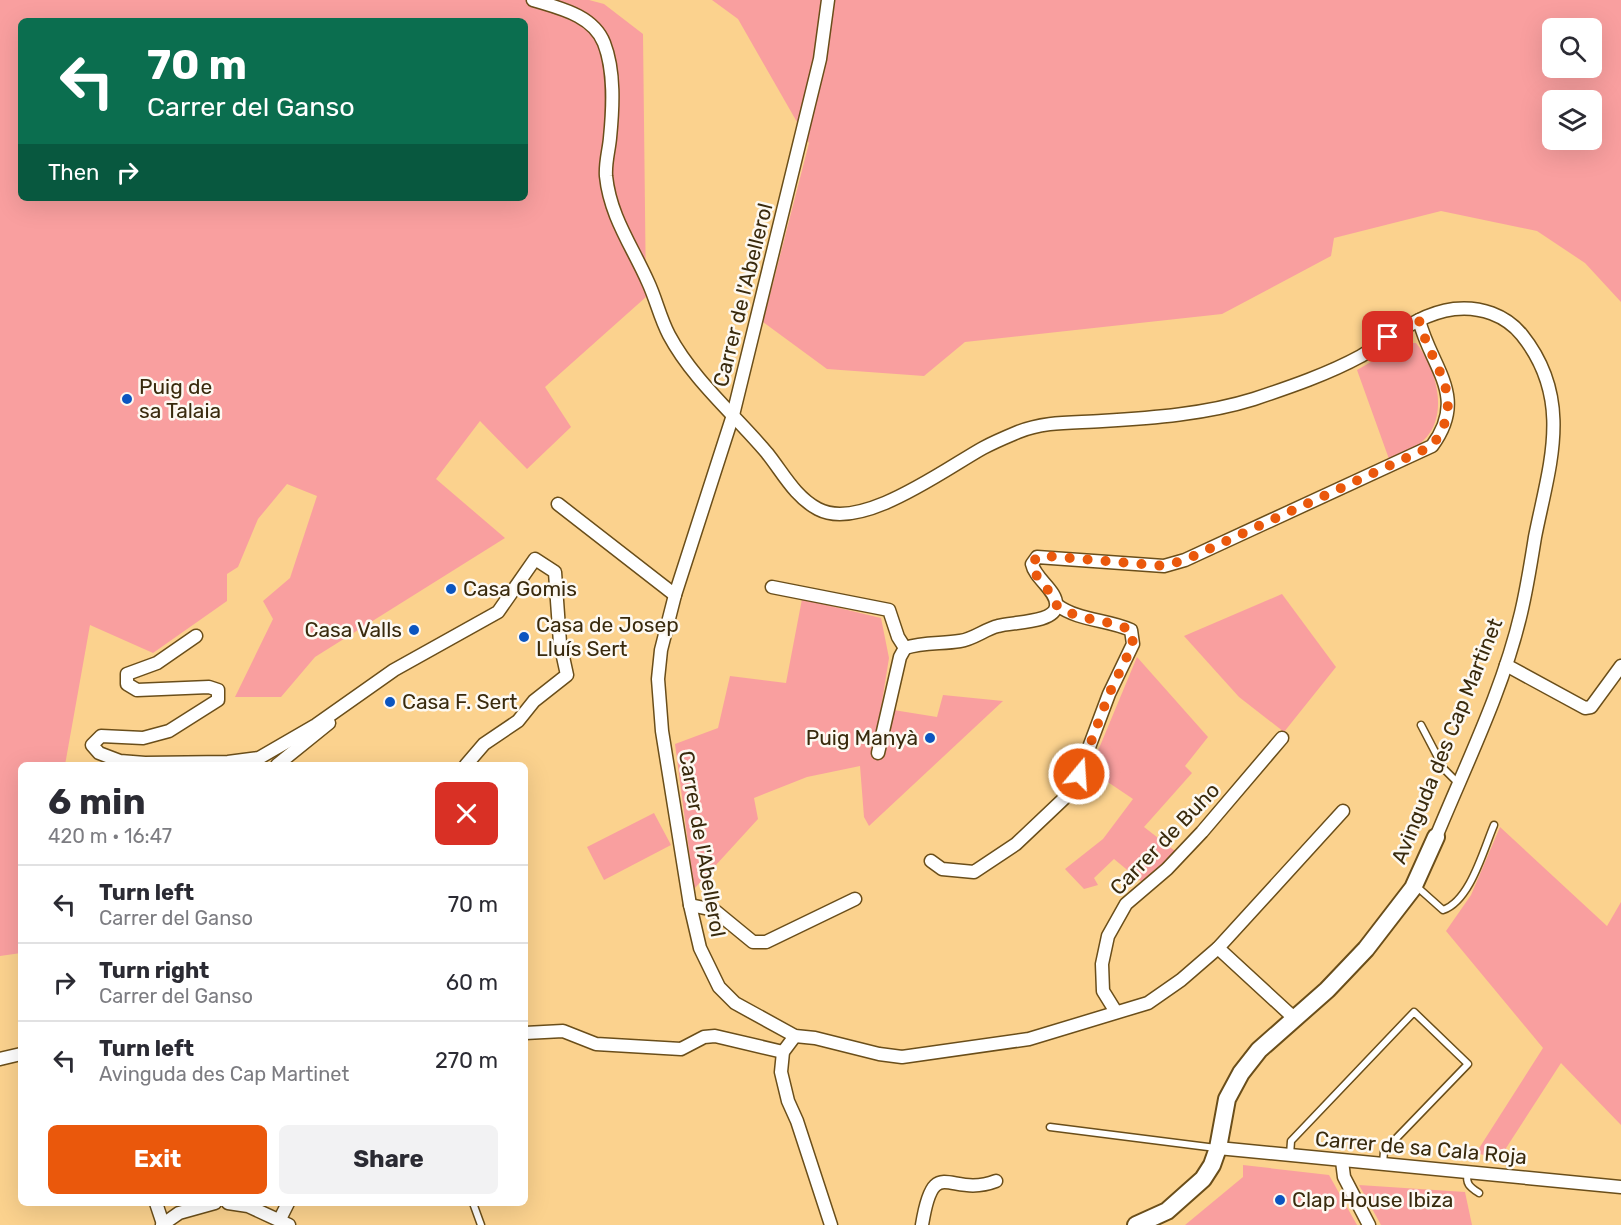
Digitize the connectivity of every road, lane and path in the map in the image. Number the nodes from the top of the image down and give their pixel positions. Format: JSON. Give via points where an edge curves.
{"nodes":[{"id":1,"x":533,"y":0,"type":"edge"},
{"id":2,"x":828,"y":0,"type":"edge"},
{"id":3,"x":1419,"y":320,"type":"junction"},
{"id":4,"x":733,"y":415,"type":"junction"},
{"id":5,"x":558,"y":504,"type":"dead end"},
{"id":6,"x":772,"y":587,"type":"dead end"},
{"id":7,"x":675,"y":595,"type":"junction"},
{"id":8,"x":1057,"y":606,"type":"junction"},
{"id":9,"x":196,"y":636,"type":"dead end"},
{"id":10,"x":905,"y":648,"type":"junction"},
{"id":11,"x":1506,"y":665,"type":"junction"},
{"id":12,"x":1621,"y":666,"type":"edge"},
{"id":13,"x":329,"y":717,"type":"junction"},
{"id":14,"x":1422,"y":725,"type":"dead end"},
{"id":15,"x":1282,"y":738,"type":"dead end"},
{"id":16,"x":878,"y":753,"type":"dead end"},
{"id":17,"x":132,"y":762,"type":"edge"},
{"id":18,"x":228,"y":762,"type":"edge"},
{"id":19,"x":281,"y":762,"type":"edge"},
{"id":20,"x":469,"y":762,"type":"edge"},
{"id":21,"x":1458,"y":783,"type":"junction"},
{"id":22,"x":1343,"y":811,"type":"dead end"},
{"id":23,"x":1494,"y":825,"type":"dead end"},
{"id":24,"x":1436,"y":837,"type":"joint"},
{"id":25,"x":931,"y":861,"type":"dead end"},
{"id":26,"x":1414,"y":885,"type":"junction"},
{"id":27,"x":855,"y":900,"type":"dead end"},
{"id":28,"x":690,"y":905,"type":"junction"},
{"id":29,"x":1218,"y":948,"type":"junction"},
{"id":30,"x":1116,"y":1012,"type":"junction"},
{"id":31,"x":1294,"y":1018,"type":"junction"},
{"id":32,"x":528,"y":1033,"type":"edge"},
{"id":33,"x":795,"y":1036,"type":"junction"},
{"id":34,"x":783,"y":1052,"type":"junction"},
{"id":35,"x":18,"y":1055,"type":"edge"},
{"id":36,"x":0,"y":1059,"type":"edge"},
{"id":37,"x":1050,"y":1127,"type":"dead end"},
{"id":38,"x":1218,"y":1148,"type":"junction"},
{"id":39,"x":1290,"y":1155,"type":"junction"},
{"id":40,"x":1342,"y":1161,"type":"junction"},
{"id":41,"x":1383,"y":1164,"type":"junction"},
{"id":42,"x":1468,"y":1171,"type":"junction"},
{"id":43,"x":996,"y":1182,"type":"dead end"},
{"id":44,"x":1621,"y":1187,"type":"edge"},
{"id":45,"x":1479,"y":1193,"type":"dead end"},
{"id":46,"x":157,"y":1206,"type":"edge"},
{"id":47,"x":204,"y":1206,"type":"edge"},
{"id":48,"x":248,"y":1206,"type":"edge"},
{"id":49,"x":288,"y":1206,"type":"edge"},
{"id":50,"x":474,"y":1206,"type":"edge"},
{"id":51,"x":285,"y":1222,"type":"edge"},
{"id":52,"x":163,"y":1225,"type":"edge"},
{"id":53,"x":481,"y":1225,"type":"edge"},
{"id":54,"x":831,"y":1225,"type":"edge"},
{"id":55,"x":922,"y":1225,"type":"edge"},
{"id":56,"x":1136,"y":1225,"type":"edge"},
{"id":57,"x":1369,"y":1225,"type":"edge"}],
"edges":[{"from":1,"to":4,"type":"street","name":"Avinguda des Cap Martinet","via":[[584,19],[596,27],[605,44],[611,75],[606,174],[616,220],[649,283],[668,333],[685,360]]},
{"from":2,"to":4,"type":"street","name":"Carrer de l'Abellerol","via":[[820,59]]},
{"from":3,"to":4,"type":"street","name":"Avinguda des Cap Martinet","via":[[1360,356],[1299,384],[1248,401],[1186,414],[1038,424],[988,445],[897,497],[858,512],[837,515],[821,511],[800,497]]},
{"from":3,"to":8,"type":"street","via":[[1440,366],[1449,407],[1444,430],[1432,446],[1185,560],[1164,566],[1037,557],[1032,564],[1034,574]]},
{"from":3,"to":11,"type":"street","name":"Avinguda des Cap Martinet","via":[[1454,309],[1493,313],[1515,326],[1530,345],[1546,379],[1555,444],[1521,613]]},
{"from":4,"to":7,"type":"street","name":"Carrer de l'Abellerol"},
{"from":5,"to":7,"type":"street"},
{"from":6,"to":10,"type":"street","via":[[889,610]]},
{"from":7,"to":28,"type":"street","name":"Carrer de l'Abellerol","via":[[658,680],[662,731]]},
{"from":8,"to":10,"type":"street","via":[[1046,618],[997,626],[960,641]]},
{"from":8,"to":25,"type":"street","via":[[1071,615],[1131,630],[1133,644],[1109,694],[1073,790],[1016,844],[974,872],[942,869]]},
{"from":9,"to":17,"type":"street","via":[[157,663],[127,674],[127,684],[137,690],[209,687],[218,690],[218,700],[169,731],[143,738],[100,736],[92,745],[99,753]]},
{"from":10,"to":16,"type":"street"},
{"from":11,"to":12,"type":"street","via":[[1585,708],[1591,707]]},
{"from":11,"to":21,"type":"street","name":"Avinguda des Cap Martinet"},
{"from":13,"to":18,"type":"street","via":[[260,758]]},
{"from":13,"to":19,"type":"street","via":[[328,726]]},
{"from":13,"to":20,"type":"street","via":[[394,669],[498,612],[535,559],[555,572],[560,643],[567,675],[534,701],[518,721],[484,744]]},
{"from":14,"to":21,"type":"lane","via":[[1444,769]]},
{"from":15,"to":30,"type":"street","name":"Carrer de Buho","via":[[1202,832],[1126,904],[1108,936],[1102,964],[1103,991]]},
{"from":21,"to":24,"type":"street","name":"Avinguda des Cap Martinet"},
{"from":22,"to":29,"type":"street","name":"Carrer de l'Abellerol"},
{"from":23,"to":26,"type":"lane","via":[[1466,891],[1455,906],[1443,910]]},
{"from":24,"to":26,"type":"street","name":"Avinguda des Cap Martinet"},
{"from":26,"to":31,"type":"street","name":"Avinguda des Cap Martinet","via":[[1366,950]]},
{"from":27,"to":28,"type":"street","via":[[766,942],[753,942],[714,910]]},
{"from":28,"to":33,"type":"street","name":"Carrer de l'Abellerol","via":[[700,948],[719,987],[735,1003]]},
{"from":29,"to":30,"type":"street","name":"Carrer de l'Abellerol","via":[[1148,1003]]},
{"from":29,"to":31,"type":"street"},
{"from":30,"to":33,"type":"street","name":"Carrer de l'Abellerol","via":[[1029,1039],[902,1057]]},
{"from":31,"to":38,"type":"street","name":"Avinguda des Cap Martinet","via":[[1241,1073],[1227,1099]]},
{"from":32,"to":34,"type":"street","via":[[563,1031],[596,1044],[681,1048],[716,1036]]},
{"from":33,"to":34,"type":"street"},
{"from":34,"to":54,"type":"street","via":[[781,1072],[788,1101]]},
{"from":35,"to":36,"type":"street"},
{"from":37,"to":38,"type":"lane"},
{"from":38,"to":39,"type":"street","name":"Carrer de sa Cala Roja"},
{"from":38,"to":56,"type":"street","name":"Avinguda des Cap Martinet","via":[[1212,1165],[1187,1196],[1167,1211]]},
{"from":39,"to":40,"type":"street","name":"Carrer de sa Cala Roja"},
{"from":39,"to":41,"type":"lane","via":[[1292,1141],[1414,1012],[1468,1064],[1384,1151]]},
{"from":40,"to":41,"type":"street","name":"Carrer de sa Cala Roja"},
{"from":40,"to":57,"type":"street","via":[[1344,1177]]},
{"from":41,"to":42,"type":"street","name":"Carrer de sa Cala Roja"},
{"from":42,"to":44,"type":"street","name":"Carrer de sa Cala Roja"},
{"from":42,"to":45,"type":"lane","via":[[1466,1180]]},
{"from":43,"to":55,"type":"street","via":[[983,1186],[940,1182],[927,1195]]},
{"from":46,"to":52,"type":"street"},
{"from":47,"to":52,"type":"street","via":[[179,1213]]},
{"from":48,"to":51,"type":"street"},
{"from":49,"to":51,"type":"street"},
{"from":50,"to":53,"type":"lane"}]}
